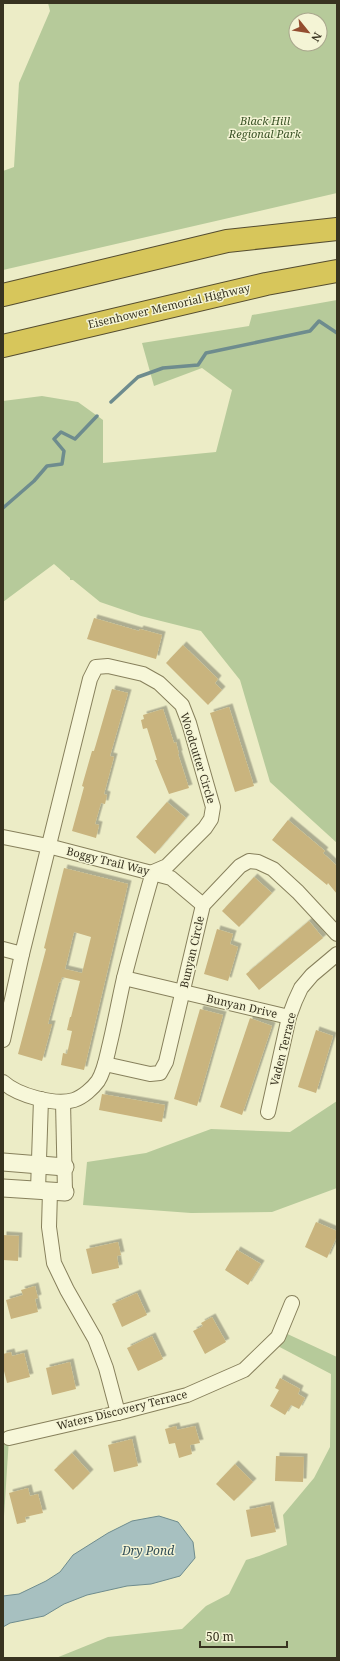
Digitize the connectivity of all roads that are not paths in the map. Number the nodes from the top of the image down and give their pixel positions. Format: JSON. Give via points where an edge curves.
{"nodes":[{"id":1,"x":337,"y":229,"type":"edge"},
{"id":2,"x":337,"y":271,"type":"edge"},
{"id":3,"x":3,"y":295,"type":"edge"},
{"id":4,"x":3,"y":346,"type":"edge"},
{"id":5,"x":3,"y":836,"type":"edge"},
{"id":6,"x":48,"y":846,"type":"junction"},
{"id":7,"x":152,"y":872,"type":"junction"},
{"id":8,"x":203,"y":905,"type":"junction"},
{"id":9,"x":337,"y":934,"type":"edge"},
{"id":10,"x":3,"y":949,"type":"edge"},
{"id":11,"x":22,"y":954,"type":"junction"},
{"id":12,"x":337,"y":954,"type":"edge"},
{"id":13,"x":124,"y":978,"type":"junction"},
{"id":14,"x":183,"y":992,"type":"junction"},
{"id":15,"x":289,"y":1017,"type":"junction"},
{"id":16,"x":3,"y":1040,"type":"edge"},
{"id":17,"x":105,"y":1064,"type":"junction"},
{"id":18,"x":3,"y":1082,"type":"edge"},
{"id":19,"x":41,"y":1099,"type":"junction"},
{"id":20,"x":63,"y":1102,"type":"junction"},
{"id":21,"x":268,"y":1112,"type":"dead end"},
{"id":22,"x":3,"y":1162,"type":"edge"},
{"id":23,"x":40,"y":1166,"type":"junction"},
{"id":24,"x":65,"y":1167,"type":"junction"},
{"id":25,"x":3,"y":1188,"type":"edge"},
{"id":26,"x":51,"y":1191,"type":"junction"},
{"id":27,"x":292,"y":1303,"type":"dead end"},
{"id":28,"x":118,"y":1413,"type":"junction"},
{"id":29,"x":9,"y":1438,"type":"dead end"}],
"edges":[{"from":1,"to":3,"type":"highway","via":[[227,241]]},
{"from":2,"to":4,"type":"highway","name":"Eisenhower Memorial Highway","via":[[266,284]]},
{"from":5,"to":6,"type":"street","name":"Boggy Trail Way"},
{"from":6,"to":7,"type":"street","name":"Boggy Trail Way"},
{"from":6,"to":7,"type":"street","name":"Woodcutter Circle","via":[[93,671],[96,667],[108,666],[143,674],[159,683],[182,706],[213,807],[211,819],[205,828],[167,866]]},
{"from":6,"to":11,"type":"street","name":"Woodcutter Circle"},
{"from":7,"to":8,"type":"street","name":"Boggy Trail Way","via":[[171,878]]},
{"from":7,"to":13,"type":"street"},
{"from":8,"to":9,"type":"street","name":"Bunyan Circle","via":[[240,866],[249,861],[258,862],[273,869]]},
{"from":8,"to":14,"type":"street","name":"Bunyan Circle"},
{"from":10,"to":11,"type":"street"},
{"from":11,"to":16,"type":"street","name":"Woodcutter Circle"},
{"from":12,"to":15,"type":"street","name":"Vaden Terrace","via":[[301,988]]},
{"from":13,"to":14,"type":"street","name":"Bunyan Drive"},
{"from":13,"to":17,"type":"street"},
{"from":14,"to":15,"type":"street","name":"Bunyan Drive"},
{"from":14,"to":17,"type":"street","name":"Bunyan Circle","via":[[166,1062],[160,1073],[150,1074]]},
{"from":15,"to":21,"type":"street","name":"Vaden Terrace"},
{"from":17,"to":20,"type":"street","via":[[98,1080],[87,1092]]},
{"from":18,"to":19,"type":"street","via":[[22,1093]]},
{"from":19,"to":20,"type":"street"},
{"from":19,"to":23,"type":"street"},
{"from":20,"to":24,"type":"street"},
{"from":22,"to":23,"type":"street"},
{"from":23,"to":24,"type":"street"},
{"from":23,"to":26,"type":"street"},
{"from":24,"to":26,"type":"street"},
{"from":25,"to":26,"type":"street"},
{"from":26,"to":28,"type":"street","via":[[49,1227],[54,1262],[95,1339]]},
{"from":27,"to":28,"type":"street","name":"Waters Discovery Terrace","via":[[278,1337],[244,1370],[187,1395]]},
{"from":28,"to":29,"type":"street","name":"Waters Discovery Terrace"}]}
